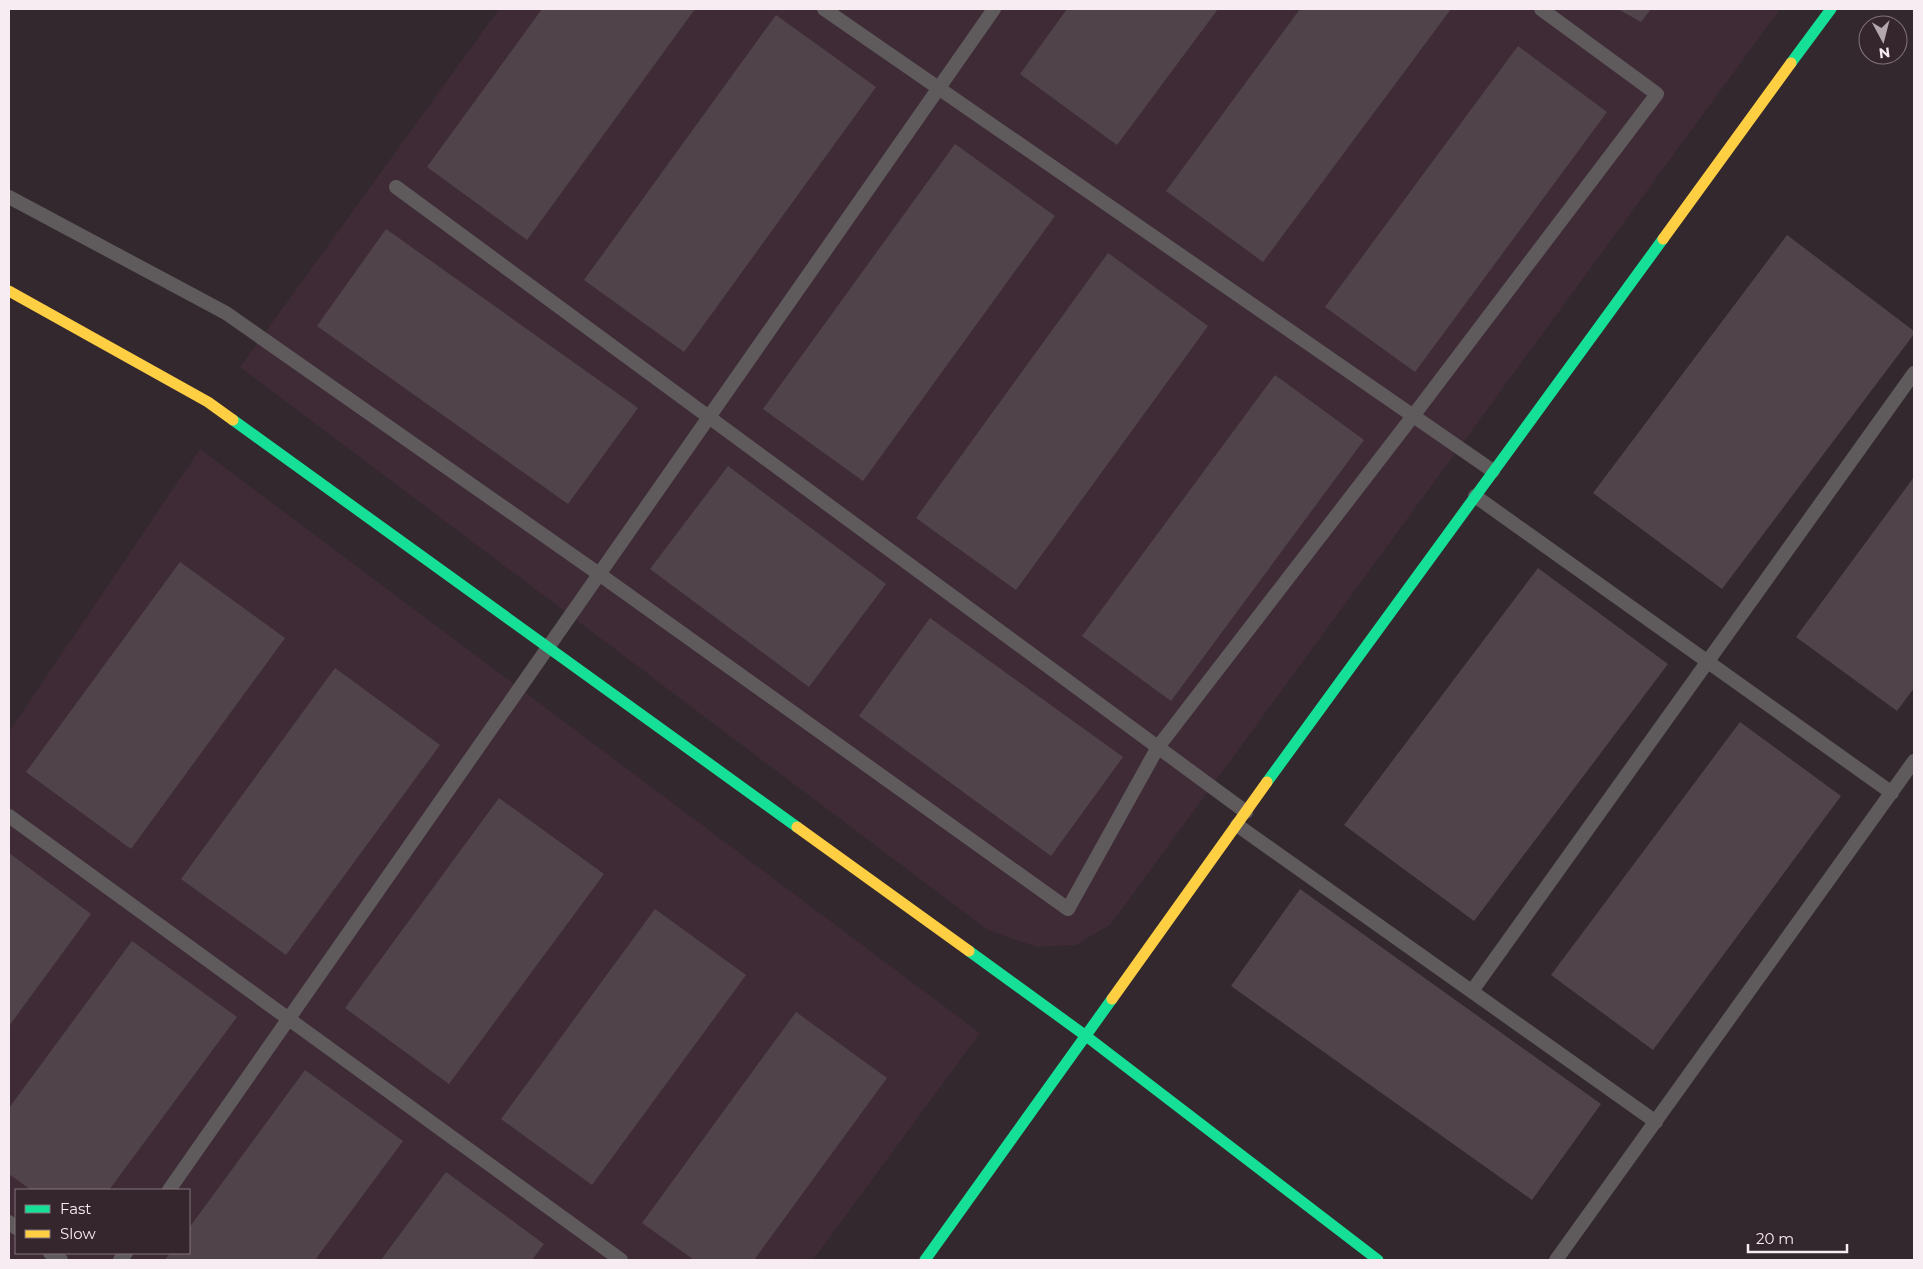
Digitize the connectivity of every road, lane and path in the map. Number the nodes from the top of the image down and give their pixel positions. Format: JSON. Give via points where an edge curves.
{"nodes":[{"id":1,"x":824,"y":9,"type":"edge"},
{"id":2,"x":994,"y":9,"type":"edge"},
{"id":3,"x":1541,"y":9,"type":"edge"},
{"id":4,"x":1831,"y":9,"type":"edge"},
{"id":5,"x":939,"y":88,"type":"junction"},
{"id":6,"x":396,"y":187,"type":"dead end"},
{"id":7,"x":9,"y":197,"type":"edge"},
{"id":8,"x":9,"y":290,"type":"edge"},
{"id":9,"x":1914,"y":373,"type":"edge"},
{"id":10,"x":1413,"y":416,"type":"junction"},
{"id":11,"x":709,"y":417,"type":"junction"},
{"id":12,"x":1493,"y":471,"type":"junction"},
{"id":13,"x":1474,"y":496,"type":"junction"},
{"id":14,"x":599,"y":574,"type":"junction"},
{"id":15,"x":548,"y":647,"type":"junction"},
{"id":16,"x":1708,"y":662,"type":"junction"},
{"id":17,"x":1158,"y":748,"type":"junction"},
{"id":18,"x":1914,"y":761,"type":"edge"},
{"id":19,"x":1892,"y":793,"type":"junction"},
{"id":20,"x":1246,"y":812,"type":"junction"},
{"id":21,"x":9,"y":816,"type":"edge"},
{"id":22,"x":1237,"y":825,"type":"junction"},
{"id":23,"x":1472,"y":991,"type":"junction"},
{"id":24,"x":289,"y":1019,"type":"junction"},
{"id":25,"x":1086,"y":1036,"type":"junction"},
{"id":26,"x":1656,"y":1122,"type":"junction"},
{"id":27,"x":170,"y":1189,"type":"edge"},
{"id":28,"x":621,"y":1260,"type":"edge"},
{"id":29,"x":925,"y":1260,"type":"edge"},
{"id":30,"x":1378,"y":1260,"type":"edge"},
{"id":31,"x":1556,"y":1260,"type":"edge"}],
"edges":[{"from":1,"to":5,"type":"lane"},
{"from":2,"to":5,"type":"lane"},
{"from":3,"to":10,"type":"lane","via":[[1656,94]]},
{"from":4,"to":12,"type":"street"},
{"from":5,"to":10,"type":"lane"},
{"from":5,"to":11,"type":"lane"},
{"from":6,"to":11,"type":"lane"},
{"from":7,"to":14,"type":"lane","via":[[226,312]]},
{"from":8,"to":15,"type":"street","via":[[208,402]]},
{"from":9,"to":16,"type":"lane"},
{"from":10,"to":12,"type":"lane"},
{"from":10,"to":17,"type":"lane"},
{"from":11,"to":14,"type":"lane"},
{"from":11,"to":17,"type":"lane"},
{"from":12,"to":13,"type":"street"},
{"from":13,"to":16,"type":"lane"},
{"from":13,"to":20,"type":"street"},
{"from":14,"to":15,"type":"lane"},
{"from":14,"to":17,"type":"lane","via":[[1068,909]]},
{"from":15,"to":24,"type":"lane"},
{"from":15,"to":25,"type":"street"},
{"from":16,"to":19,"type":"lane"},
{"from":16,"to":23,"type":"lane"},
{"from":17,"to":20,"type":"lane"},
{"from":18,"to":19,"type":"lane"},
{"from":19,"to":26,"type":"lane"},
{"from":20,"to":22,"type":"street"},
{"from":21,"to":24,"type":"lane"},
{"from":22,"to":23,"type":"lane"},
{"from":22,"to":25,"type":"street"},
{"from":23,"to":26,"type":"lane"},
{"from":24,"to":27,"type":"lane"},
{"from":24,"to":28,"type":"lane"},
{"from":25,"to":29,"type":"street"},
{"from":25,"to":30,"type":"street"},
{"from":26,"to":31,"type":"lane"}]}
